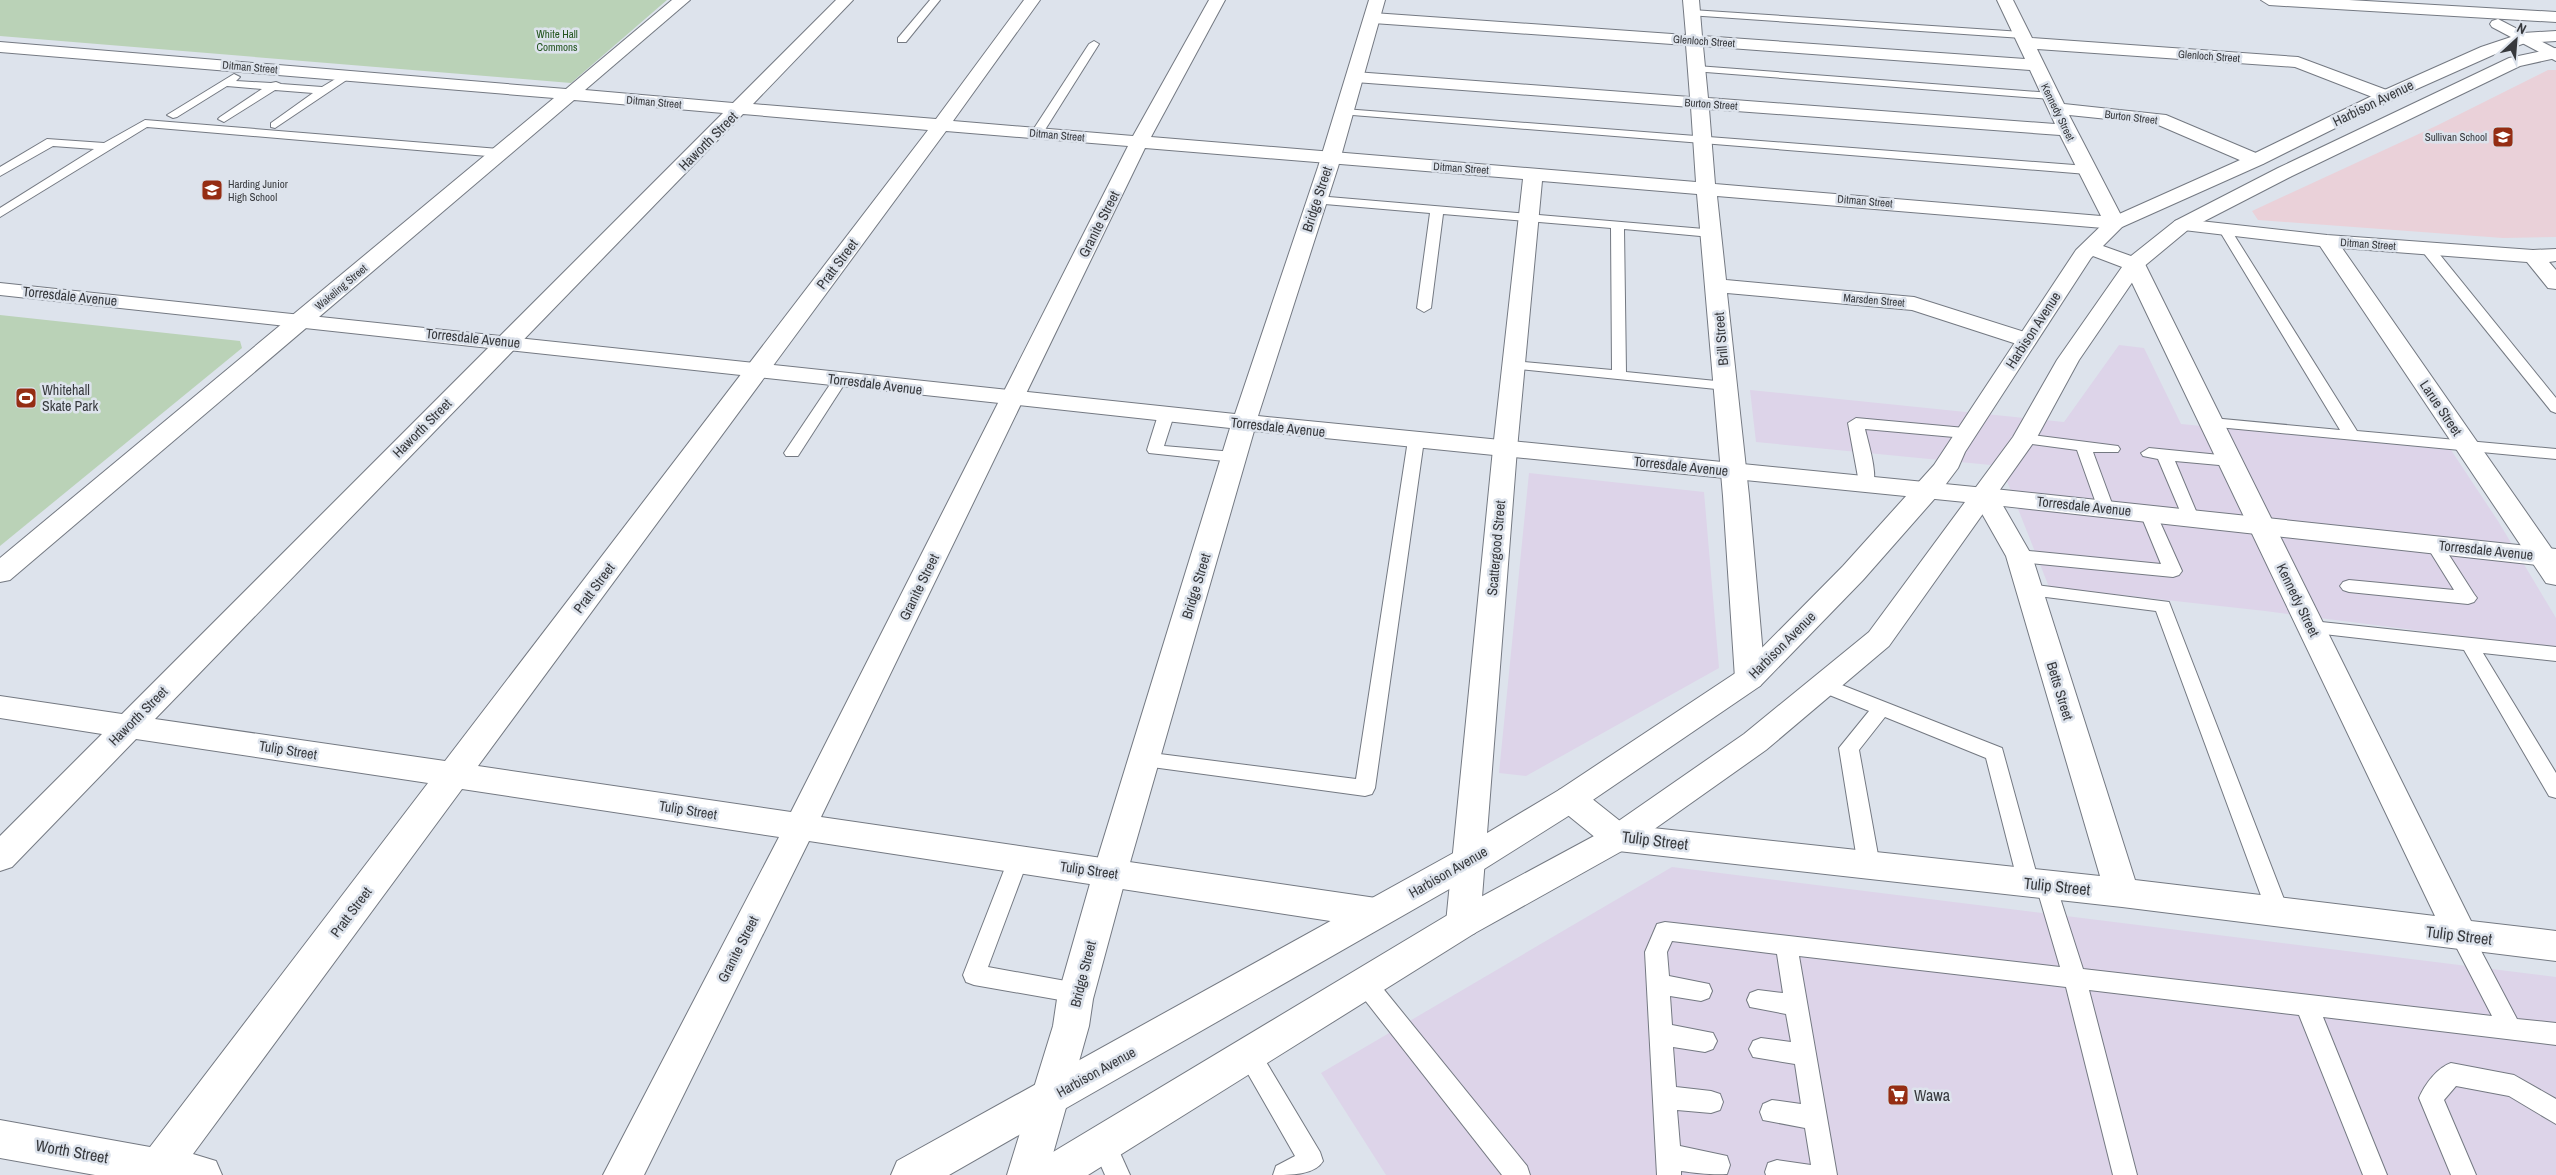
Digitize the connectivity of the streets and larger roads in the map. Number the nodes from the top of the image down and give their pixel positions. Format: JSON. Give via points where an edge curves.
{"nodes":[{"id":1,"x":682,"y":0,"type":"edge"},
{"id":2,"x":845,"y":0,"type":"edge"},
{"id":3,"x":1032,"y":0,"type":"edge"},
{"id":4,"x":1217,"y":0,"type":"edge"},
{"id":5,"x":2004,"y":0,"type":"edge"},
{"id":6,"x":2269,"y":0,"type":"edge"},
{"id":7,"x":2455,"y":0,"type":"edge"},
{"id":8,"x":1692,"y":6,"type":"edge"},
{"id":9,"x":1375,"y":9,"type":"edge"},
{"id":10,"x":2478,"y":13,"type":"junction"},
{"id":11,"x":2556,"y":17,"type":"edge"},
{"id":12,"x":2523,"y":38,"type":"junction"},
{"id":13,"x":2024,"y":39,"type":"junction"},
{"id":14,"x":1695,"y":41,"type":"junction"},
{"id":15,"x":0,"y":47,"type":"edge"},
{"id":16,"x":2555,"y":49,"type":"edge"},
{"id":17,"x":2034,"y":65,"type":"junction"},
{"id":18,"x":1355,"y":77,"type":"junction"},
{"id":19,"x":568,"y":94,"type":"junction"},
{"id":20,"x":2386,"y":96,"type":"junction"},
{"id":21,"x":1700,"y":103,"type":"junction"},
{"id":22,"x":2054,"y":103,"type":"junction"},
{"id":23,"x":740,"y":109,"type":"junction"},
{"id":24,"x":940,"y":125,"type":"junction"},
{"id":25,"x":2067,"y":130,"type":"junction"},
{"id":26,"x":1140,"y":142,"type":"junction"},
{"id":27,"x":1330,"y":158,"type":"junction"},
{"id":28,"x":2256,"y":160,"type":"junction"},
{"id":29,"x":1533,"y":174,"type":"junction"},
{"id":30,"x":1706,"y":187,"type":"junction"},
{"id":31,"x":2115,"y":223,"type":"junction"},
{"id":32,"x":2182,"y":225,"type":"junction"},
{"id":33,"x":2327,"y":241,"type":"junction"},
{"id":34,"x":2089,"y":248,"type":"junction"},
{"id":35,"x":2556,"y":255,"type":"edge"},
{"id":36,"x":2533,"y":256,"type":"junction"},
{"id":37,"x":2134,"y":264,"type":"junction"},
{"id":38,"x":2556,"y":283,"type":"edge"},
{"id":39,"x":1717,"y":286,"type":"junction"},
{"id":40,"x":0,"y":289,"type":"edge"},
{"id":41,"x":302,"y":320,"type":"junction"},
{"id":42,"x":2026,"y":340,"type":"junction"},
{"id":43,"x":507,"y":342,"type":"junction"},
{"id":44,"x":757,"y":370,"type":"junction"},
{"id":45,"x":1011,"y":399,"type":"junction"},
{"id":46,"x":1244,"y":423,"type":"junction"},
{"id":47,"x":1505,"y":449,"type":"junction"},
{"id":48,"x":1734,"y":471,"type":"junction"},
{"id":49,"x":1928,"y":490,"type":"junction"},
{"id":50,"x":1985,"y":496,"type":"junction"},
{"id":51,"x":2263,"y":526,"type":"junction"},
{"id":52,"x":2552,"y":563,"type":"edge"},
{"id":53,"x":0,"y":573,"type":"edge"},
{"id":54,"x":1750,"y":678,"type":"junction"},
{"id":55,"x":0,"y":707,"type":"edge"},
{"id":56,"x":128,"y":726,"type":"junction"},
{"id":57,"x":454,"y":775,"type":"junction"},
{"id":58,"x":1570,"y":799,"type":"junction"},
{"id":59,"x":800,"y":827,"type":"junction"},
{"id":60,"x":1618,"y":838,"type":"junction"},
{"id":61,"x":0,"y":857,"type":"edge"},
{"id":62,"x":1468,"y":861,"type":"junction"},
{"id":63,"x":1110,"y":873,"type":"junction"},
{"id":64,"x":2122,"y":893,"type":"junction"},
{"id":65,"x":1376,"y":913,"type":"junction"},
{"id":66,"x":1463,"y":923,"type":"junction"},
{"id":67,"x":2461,"y":936,"type":"junction"},
{"id":68,"x":2556,"y":946,"type":"edge"},
{"id":69,"x":1048,"y":1099,"type":"junction"},
{"id":70,"x":0,"y":1139,"type":"edge"},
{"id":71,"x":156,"y":1171,"type":"edge"},
{"id":72,"x":202,"y":1175,"type":"edge"},
{"id":73,"x":623,"y":1175,"type":"edge"},
{"id":74,"x":910,"y":1175,"type":"edge"},
{"id":75,"x":1027,"y":1175,"type":"edge"},
{"id":76,"x":1052,"y":1175,"type":"edge"}],
"edges":[{"from":1,"to":19,"type":"street","name":"Wakeling Street"},
{"from":2,"to":23,"type":"street","name":"Haworth Street"},
{"from":3,"to":24,"type":"street","name":"Pratt Street"},
{"from":4,"to":26,"type":"street","name":"Granite Street"},
{"from":5,"to":13,"type":"street","name":"Kennedy Street"},
{"from":6,"to":10,"type":"street"},
{"from":7,"to":10,"type":"street"},
{"from":8,"to":14,"type":"street","name":"Brill Street"},
{"from":9,"to":14,"type":"street","name":"Glenloch Street"},
{"from":9,"to":18,"type":"street","name":"Bridge Street"},
{"from":10,"to":11,"type":"street"},
{"from":10,"to":12,"type":"street"},
{"from":12,"to":16,"type":"street"},
{"from":12,"to":20,"type":"street","name":"Harbison Avenue"},
{"from":13,"to":17,"type":"street","name":"Kennedy Street"},
{"from":13,"to":20,"type":"street","name":"Glenloch Street","via":[[2298,62]]},
{"from":14,"to":17,"type":"street","name":"Glenloch Street"},
{"from":14,"to":21,"type":"street","name":"Brill Street"},
{"from":15,"to":19,"type":"street","name":"Ditman Street"},
{"from":16,"to":32,"type":"street","name":"Harbison Avenue","via":[[2515,62]]},
{"from":17,"to":22,"type":"street","name":"Kennedy Street"},
{"from":18,"to":21,"type":"street","name":"Burton Street"},
{"from":18,"to":27,"type":"street","name":"Bridge Street"},
{"from":19,"to":23,"type":"street","name":"Ditman Street"},
{"from":19,"to":41,"type":"street","name":"Wakeling Street"},
{"from":20,"to":28,"type":"street","name":"Harbison Avenue"},
{"from":21,"to":25,"type":"street","name":"Burton Street"},
{"from":21,"to":30,"type":"street","name":"Brill Street"},
{"from":22,"to":25,"type":"street","name":"Kennedy Street"},
{"from":22,"to":28,"type":"street","name":"Burton Street","via":[[2160,120]]},
{"from":23,"to":24,"type":"street","name":"Ditman Street"},
{"from":23,"to":43,"type":"street","name":"Haworth Street"},
{"from":24,"to":26,"type":"street","name":"Ditman Street"},
{"from":24,"to":44,"type":"street","name":"Pratt Street"},
{"from":25,"to":31,"type":"street","name":"Kennedy Street"},
{"from":26,"to":27,"type":"street","name":"Ditman Street"},
{"from":26,"to":45,"type":"street","name":"Granite Street"},
{"from":27,"to":29,"type":"street","name":"Ditman Street"},
{"from":27,"to":46,"type":"street","name":"Bridge Street"},
{"from":28,"to":31,"type":"street","name":"Harbison Avenue"},
{"from":29,"to":30,"type":"street","name":"Ditman Street"},
{"from":29,"to":47,"type":"street","name":"Scattergood Street"},
{"from":30,"to":31,"type":"street","name":"Ditman Street"},
{"from":30,"to":39,"type":"street","name":"Brill Street"},
{"from":31,"to":32,"type":"street","name":"Ditman Street"},
{"from":31,"to":34,"type":"street","name":"Harbison Avenue"},
{"from":32,"to":33,"type":"street","name":"Ditman Street"},
{"from":32,"to":37,"type":"street","name":"Harbison Avenue"},
{"from":33,"to":36,"type":"street","name":"Ditman Street"},
{"from":33,"to":52,"type":"street","name":"Larue Street"},
{"from":34,"to":37,"type":"street"},
{"from":34,"to":42,"type":"street","name":"Harbison Avenue"},
{"from":35,"to":36,"type":"street","name":"Ditman Street"},
{"from":36,"to":38,"type":"street"},
{"from":37,"to":50,"type":"street","name":"Harbison Avenue","via":[[2068,360],[2024,440]]},
{"from":37,"to":51,"type":"street","name":"Kennedy Street"},
{"from":39,"to":42,"type":"street","name":"Marsden Street","via":[[1914,304]]},
{"from":39,"to":48,"type":"street","name":"Brill Street"},
{"from":40,"to":41,"type":"street","name":"Torresdale Avenue"},
{"from":41,"to":43,"type":"street","name":"Torresdale Avenue"},
{"from":41,"to":53,"type":"street","name":"Wakeling Street"},
{"from":42,"to":49,"type":"street","name":"Harbison Avenue"},
{"from":43,"to":44,"type":"street","name":"Torresdale Avenue"},
{"from":43,"to":56,"type":"street","name":"Haworth Street"},
{"from":44,"to":45,"type":"street","name":"Torresdale Avenue"},
{"from":44,"to":57,"type":"street","name":"Pratt Street"},
{"from":45,"to":46,"type":"street","name":"Torresdale Avenue"},
{"from":45,"to":59,"type":"street","name":"Granite Street"},
{"from":46,"to":47,"type":"street","name":"Torresdale Avenue"},
{"from":46,"to":63,"type":"street","name":"Bridge Street"},
{"from":47,"to":48,"type":"street","name":"Torresdale Avenue"},
{"from":47,"to":62,"type":"street","name":"Scattergood Street"},
{"from":48,"to":49,"type":"street","name":"Torresdale Avenue"},
{"from":48,"to":54,"type":"street","name":"Brill Street"},
{"from":49,"to":50,"type":"street","name":"Torresdale Avenue"},
{"from":49,"to":54,"type":"street","name":"Harbison Avenue","via":[[1853,573]]},
{"from":50,"to":51,"type":"street","name":"Torresdale Avenue"},
{"from":50,"to":60,"type":"street","name":"Harbison Avenue","via":[[1879,639],[1755,742]]},
{"from":50,"to":64,"type":"street","name":"Betts Street","via":[[2019,556]]},
{"from":51,"to":52,"type":"street","name":"Torresdale Avenue","via":[[2434,545]]},
{"from":51,"to":67,"type":"street","name":"Kennedy Street"},
{"from":54,"to":58,"type":"street","name":"Harbison Avenue"},
{"from":55,"to":56,"type":"street","name":"Tulip Street"},
{"from":56,"to":57,"type":"street","name":"Tulip Street"},
{"from":56,"to":61,"type":"street","name":"Haworth Street"},
{"from":57,"to":59,"type":"street","name":"Tulip Street"},
{"from":57,"to":71,"type":"street","name":"Pratt Street"},
{"from":58,"to":60,"type":"street","name":"Tulip Street"},
{"from":58,"to":62,"type":"street","name":"Harbison Avenue"},
{"from":59,"to":63,"type":"street","name":"Tulip Street"},
{"from":59,"to":73,"type":"street","name":"Granite Street"},
{"from":60,"to":64,"type":"street","name":"Tulip Street"},
{"from":60,"to":66,"type":"street","name":"Harbison Avenue"},
{"from":62,"to":65,"type":"street","name":"Harbison Avenue"},
{"from":62,"to":66,"type":"street","name":"Scattergood Street"},
{"from":63,"to":65,"type":"street","name":"Tulip Street"},
{"from":63,"to":69,"type":"street","name":"Bridge Street","via":[[1071,1026]]},
{"from":64,"to":67,"type":"street","name":"Tulip Street"},
{"from":65,"to":69,"type":"street","name":"Harbison Avenue"},
{"from":66,"to":76,"type":"street","name":"Harbison Avenue"},
{"from":67,"to":68,"type":"street","name":"Tulip Street"},
{"from":69,"to":74,"type":"street","name":"Harbison Avenue"},
{"from":69,"to":75,"type":"street","name":"Bridge Street"},
{"from":70,"to":71,"type":"street","name":"Worth Street"},
{"from":71,"to":72,"type":"street","name":"Worth Street"}]}
